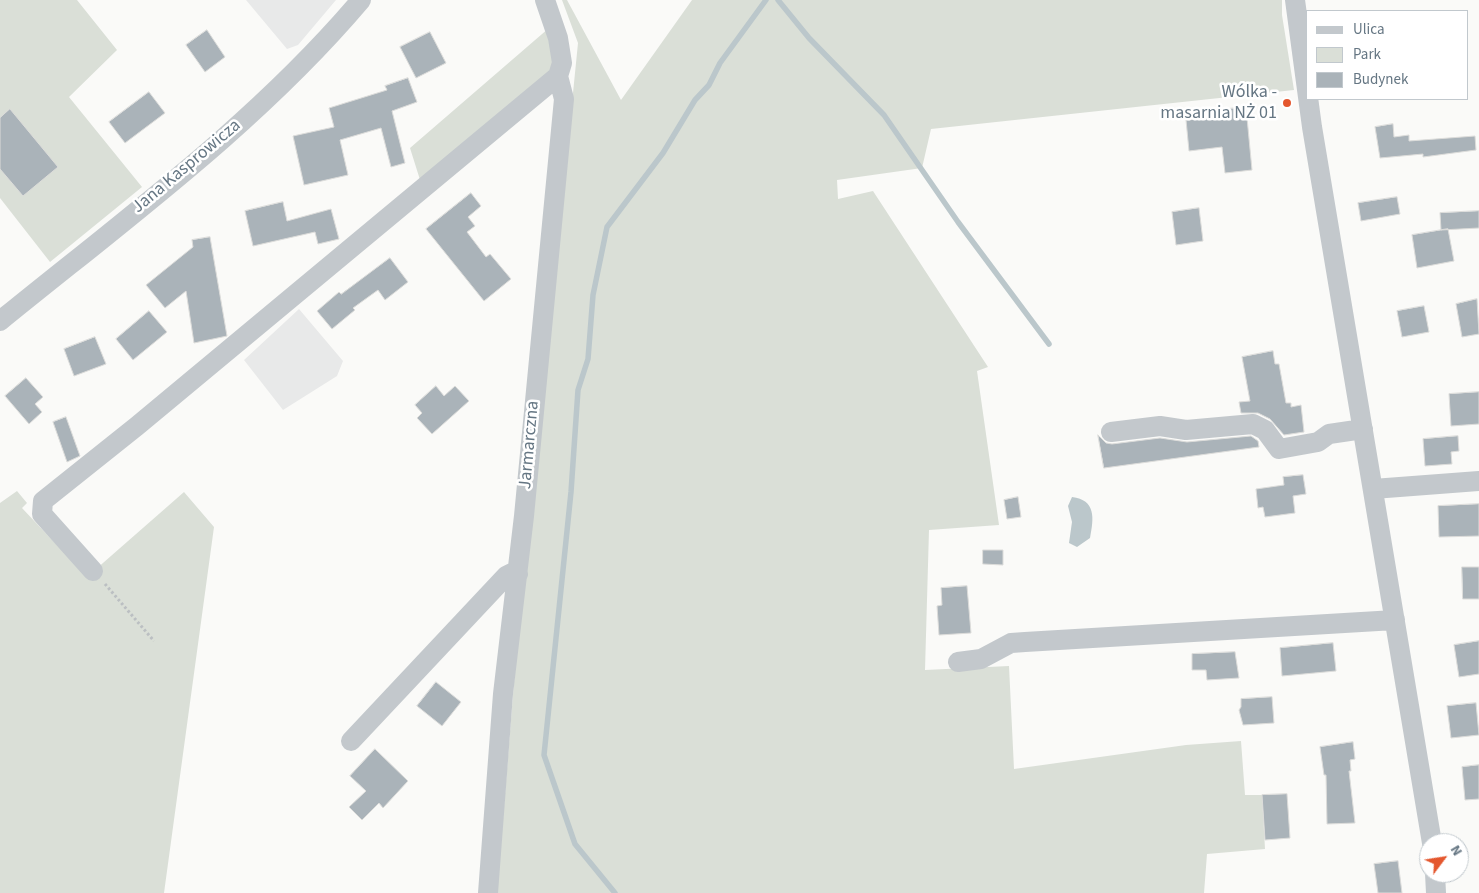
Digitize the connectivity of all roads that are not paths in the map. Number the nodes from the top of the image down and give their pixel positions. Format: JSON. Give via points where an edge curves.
{"nodes":[{"id":1,"x":361,"y":0,"type":"edge"},
{"id":2,"x":545,"y":0,"type":"edge"},
{"id":3,"x":1295,"y":0,"type":"edge"},
{"id":4,"x":558,"y":76,"type":"junction"},
{"id":5,"x":1306,"y":90,"type":"edge"},
{"id":6,"x":1307,"y":100,"type":"edge"},
{"id":7,"x":0,"y":322,"type":"edge"},
{"id":8,"x":1363,"y":429,"type":"junction"},
{"id":9,"x":1111,"y":432,"type":"dead end"},
{"id":10,"x":1479,"y":481,"type":"edge"},
{"id":11,"x":1373,"y":489,"type":"junction"},
{"id":12,"x":93,"y":571,"type":"road end"},
{"id":13,"x":518,"y":574,"type":"junction"},
{"id":14,"x":1395,"y":620,"type":"junction"},
{"id":15,"x":958,"y":662,"type":"dead end"},
{"id":16,"x":351,"y":742,"type":"dead end"},
{"id":17,"x":1430,"y":833,"type":"edge"},
{"id":18,"x":488,"y":893,"type":"edge"}],
"edges":[{"from":1,"to":7,"type":"street","name":"Jana Kasprowicza","via":[[307,59],[230,131]]},
{"from":2,"to":4,"type":"street","name":"Jarmarczna","via":[[560,49],[562,63]]},
{"from":3,"to":5,"type":"street"},
{"from":4,"to":12,"type":"street","via":[[138,426],[43,501],[42,514]]},
{"from":4,"to":13,"type":"street","name":"Jarmarczna","via":[[564,99]]},
{"from":6,"to":8,"type":"street"},
{"from":8,"to":9,"type":"street","via":[[1329,434],[1318,442],[1279,449],[1265,430],[1252,424],[1186,430],[1160,426]]},
{"from":8,"to":11,"type":"street"},
{"from":10,"to":11,"type":"street"},
{"from":11,"to":14,"type":"street"},
{"from":13,"to":16,"type":"street","via":[[506,576]]},
{"from":13,"to":18,"type":"street","name":"Jarmarczna","via":[[502,713]]},
{"from":14,"to":15,"type":"street","via":[[1011,643],[981,659]]},
{"from":14,"to":17,"type":"street"}]}
